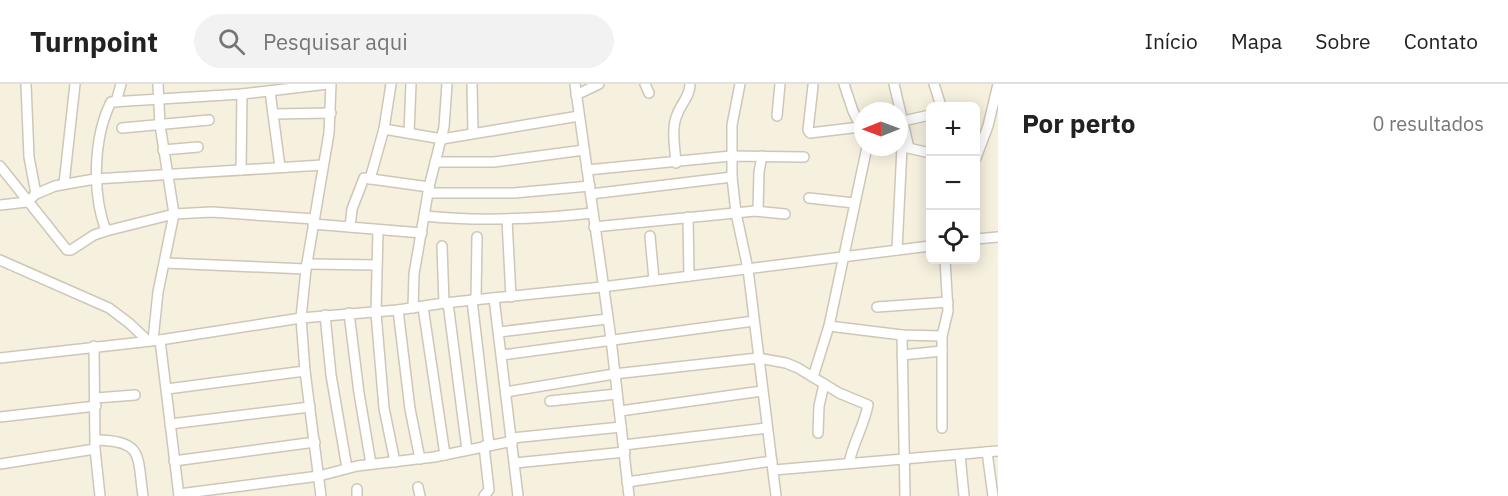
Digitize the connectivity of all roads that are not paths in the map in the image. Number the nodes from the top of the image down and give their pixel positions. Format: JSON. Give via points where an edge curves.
{"nodes":[{"id":1,"x":26,"y":84,"type":"edge"},
{"id":2,"x":75,"y":84,"type":"edge"},
{"id":3,"x":121,"y":84,"type":"edge"},
{"id":4,"x":158,"y":84,"type":"edge"},
{"id":5,"x":324,"y":84,"type":"edge"},
{"id":6,"x":391,"y":84,"type":"edge"},
{"id":7,"x":411,"y":84,"type":"edge"},
{"id":8,"x":447,"y":84,"type":"edge"},
{"id":9,"x":472,"y":84,"type":"edge"},
{"id":10,"x":575,"y":84,"type":"edge"},
{"id":11,"x":599,"y":84,"type":"edge"},
{"id":12,"x":690,"y":84,"type":"edge"},
{"id":13,"x":740,"y":84,"type":"edge"},
{"id":14,"x":780,"y":84,"type":"edge"},
{"id":15,"x":844,"y":84,"type":"edge"},
{"id":16,"x":894,"y":84,"type":"edge"},
{"id":17,"x":934,"y":84,"type":"edge"},
{"id":18,"x":998,"y":84,"type":"edge"},
{"id":19,"x":813,"y":87,"type":"dead end"},
{"id":20,"x":270,"y":91,"type":"junction"},
{"id":21,"x":242,"y":94,"type":"junction"},
{"id":22,"x":576,"y":95,"type":"junction"},
{"id":23,"x":159,"y":99,"type":"junction"},
{"id":24,"x":116,"y":102,"type":"junction"},
{"id":25,"x":898,"y":102,"type":"edge"},
{"id":26,"x":940,"y":102,"type":"edge"},
{"id":27,"x":331,"y":113,"type":"junction"},
{"id":28,"x":854,"y":113,"type":"edge"},
{"id":29,"x":273,"y":114,"type":"junction"},
{"id":30,"x":579,"y":116,"type":"junction"},
{"id":31,"x":777,"y":116,"type":"dead end"},
{"id":32,"x":926,"y":116,"type":"edge"},
{"id":33,"x":209,"y":120,"type":"dead end"},
{"id":34,"x":908,"y":120,"type":"edge"},
{"id":35,"x":160,"y":125,"type":"junction"},
{"id":36,"x":122,"y":128,"type":"dead end"},
{"id":37,"x":384,"y":129,"type":"junction"},
{"id":38,"x":854,"y":130,"type":"edge"},
{"id":39,"x":473,"y":132,"type":"junction"},
{"id":40,"x":409,"y":133,"type":"junction"},
{"id":41,"x":442,"y":139,"type":"junction"},
{"id":42,"x":198,"y":147,"type":"dead end"},
{"id":43,"x":908,"y":148,"type":"edge"},
{"id":44,"x":163,"y":150,"type":"junction"},
{"id":45,"x":584,"y":150,"type":"junction"},
{"id":46,"x":926,"y":152,"type":"edge"},
{"id":47,"x":731,"y":156,"type":"junction"},
{"id":48,"x":762,"y":156,"type":"junction"},
{"id":49,"x":865,"y":156,"type":"edge"},
{"id":50,"x":903,"y":156,"type":"edge"},
{"id":51,"x":976,"y":156,"type":"edge"},
{"id":52,"x":804,"y":157,"type":"dead end"},
{"id":53,"x":435,"y":162,"type":"junction"},
{"id":54,"x":676,"y":163,"type":"junction"},
{"id":55,"x":323,"y":165,"type":"junction"},
{"id":56,"x":0,"y":166,"type":"edge"},
{"id":57,"x":280,"y":167,"type":"junction"},
{"id":58,"x":241,"y":170,"type":"junction"},
{"id":59,"x":588,"y":170,"type":"junction"},
{"id":60,"x":167,"y":176,"type":"junction"},
{"id":61,"x":732,"y":177,"type":"junction"},
{"id":62,"x":370,"y":179,"type":"junction"},
{"id":63,"x":95,"y":180,"type":"junction"},
{"id":64,"x":64,"y":184,"type":"junction"},
{"id":65,"x":428,"y":190,"type":"junction"},
{"id":66,"x":591,"y":190,"type":"junction"},
{"id":67,"x":36,"y":194,"type":"junction"},
{"id":68,"x":809,"y":198,"type":"dead end"},
{"id":69,"x":27,"y":202,"type":"junction"},
{"id":70,"x":854,"y":203,"type":"junction"},
{"id":71,"x":0,"y":205,"type":"edge"},
{"id":72,"x":758,"y":212,"type":"junction"},
{"id":73,"x":593,"y":213,"type":"junction"},
{"id":74,"x":736,"y":213,"type":"junction"},
{"id":75,"x":174,"y":214,"type":"junction"},
{"id":76,"x":784,"y":214,"type":"dead end"},
{"id":77,"x":425,"y":216,"type":"junction"},
{"id":78,"x":688,"y":217,"type":"junction"},
{"id":79,"x":507,"y":220,"type":"junction"},
{"id":80,"x":314,"y":221,"type":"junction"},
{"id":81,"x":350,"y":227,"type":"junction"},
{"id":82,"x":594,"y":227,"type":"junction"},
{"id":83,"x":378,"y":230,"type":"junction"},
{"id":84,"x":106,"y":231,"type":"junction"},
{"id":85,"x":422,"y":233,"type":"junction"},
{"id":86,"x":650,"y":236,"type":"dead end"},
{"id":87,"x":477,"y":237,"type":"dead end"},
{"id":88,"x":998,"y":237,"type":"edge"},
{"id":89,"x":980,"y":239,"type":"edge"},
{"id":90,"x":442,"y":246,"type":"dead end"},
{"id":91,"x":926,"y":246,"type":"edge"},
{"id":92,"x":897,"y":250,"type":"junction"},
{"id":93,"x":842,"y":257,"type":"junction"},
{"id":94,"x":0,"y":260,"type":"edge"},
{"id":95,"x":165,"y":263,"type":"junction"},
{"id":96,"x":945,"y":264,"type":"edge"},
{"id":97,"x":307,"y":266,"type":"junction"},
{"id":98,"x":377,"y":266,"type":"junction"},
{"id":99,"x":748,"y":270,"type":"junction"},
{"id":100,"x":689,"y":276,"type":"junction"},
{"id":101,"x":654,"y":280,"type":"junction"},
{"id":102,"x":602,"y":287,"type":"junction"},
{"id":103,"x":511,"y":297,"type":"junction"},
{"id":104,"x":494,"y":298,"type":"junction"},
{"id":105,"x":474,"y":300,"type":"junction"},
{"id":106,"x":948,"y":302,"type":"junction"},
{"id":107,"x":446,"y":303,"type":"junction"},
{"id":108,"x":877,"y":307,"type":"dead end"},
{"id":109,"x":418,"y":308,"type":"junction"},
{"id":110,"x":398,"y":310,"type":"junction"},
{"id":111,"x":376,"y":312,"type":"junction"},
{"id":112,"x":349,"y":314,"type":"junction"},
{"id":113,"x":325,"y":315,"type":"junction"},
{"id":114,"x":301,"y":318,"type":"junction"},
{"id":115,"x":607,"y":319,"type":"junction"},
{"id":116,"x":754,"y":321,"type":"junction"},
{"id":117,"x":829,"y":326,"type":"junction"},
{"id":118,"x":499,"y":332,"type":"junction"},
{"id":119,"x":902,"y":335,"type":"junction"},
{"id":120,"x":942,"y":336,"type":"junction"},
{"id":121,"x":611,"y":339,"type":"junction"},
{"id":122,"x":154,"y":340,"type":"junction"},
{"id":123,"x":94,"y":346,"type":"junction"},
{"id":124,"x":942,"y":351,"type":"junction"},
{"id":125,"x":502,"y":355,"type":"junction"},
{"id":126,"x":0,"y":356,"type":"edge"},
{"id":127,"x":902,"y":356,"type":"junction"},
{"id":128,"x":758,"y":358,"type":"junction"},
{"id":129,"x":305,"y":371,"type":"junction"},
{"id":130,"x":614,"y":374,"type":"junction"},
{"id":131,"x":813,"y":377,"type":"junction"},
{"id":132,"x":824,"y":384,"type":"junction"},
{"id":133,"x":166,"y":389,"type":"junction"},
{"id":134,"x":762,"y":391,"type":"junction"},
{"id":135,"x":506,"y":392,"type":"junction"},
{"id":136,"x":617,"y":394,"type":"junction"},
{"id":137,"x":135,"y":395,"type":"dead end"},
{"id":138,"x":550,"y":401,"type":"dead end"},
{"id":139,"x":96,"y":402,"type":"junction"},
{"id":140,"x":310,"y":407,"type":"junction"},
{"id":141,"x":620,"y":411,"type":"junction"},
{"id":142,"x":0,"y":417,"type":"edge"},
{"id":143,"x":170,"y":424,"type":"junction"},
{"id":144,"x":621,"y":427,"type":"junction"},
{"id":145,"x":766,"y":428,"type":"junction"},
{"id":146,"x":942,"y":428,"type":"dead end"},
{"id":147,"x":819,"y":433,"type":"dead end"},
{"id":148,"x":513,"y":440,"type":"junction"},
{"id":149,"x":315,"y":442,"type":"junction"},
{"id":150,"x":95,"y":444,"type":"junction"},
{"id":151,"x":486,"y":446,"type":"junction"},
{"id":152,"x":624,"y":448,"type":"junction"},
{"id":153,"x":467,"y":450,"type":"junction"},
{"id":154,"x":998,"y":451,"type":"edge"},
{"id":155,"x":987,"y":452,"type":"junction"},
{"id":156,"x":445,"y":455,"type":"junction"},
{"id":157,"x":960,"y":455,"type":"junction"},
{"id":158,"x":420,"y":459,"type":"junction"},
{"id":159,"x":903,"y":460,"type":"junction"},
{"id":160,"x":174,"y":461,"type":"junction"},
{"id":161,"x":395,"y":462,"type":"junction"},
{"id":162,"x":515,"y":463,"type":"junction"},
{"id":163,"x":0,"y":464,"type":"edge"},
{"id":164,"x":371,"y":464,"type":"junction"},
{"id":165,"x":849,"y":464,"type":"junction"},
{"id":166,"x":773,"y":466,"type":"junction"},
{"id":167,"x":347,"y":468,"type":"junction"},
{"id":168,"x":319,"y":476,"type":"junction"},
{"id":169,"x":627,"y":482,"type":"junction"},
{"id":170,"x":179,"y":495,"type":"edge"},
{"id":171,"x":98,"y":496,"type":"edge"},
{"id":172,"x":143,"y":496,"type":"edge"},
{"id":173,"x":321,"y":496,"type":"edge"},
{"id":174,"x":484,"y":496,"type":"edge"},
{"id":175,"x":518,"y":496,"type":"edge"},
{"id":176,"x":629,"y":496,"type":"edge"},
{"id":177,"x":776,"y":496,"type":"edge"},
{"id":178,"x":905,"y":496,"type":"edge"},
{"id":179,"x":964,"y":496,"type":"edge"},
{"id":180,"x":993,"y":496,"type":"edge"}],
"edges":[{"from":1,"to":67,"type":"street","via":[[29,157]]},
{"from":2,"to":64,"type":"street"},
{"from":3,"to":24,"type":"street"},
{"from":4,"to":23,"type":"street"},
{"from":5,"to":20,"type":"street"},
{"from":5,"to":27,"type":"street"},
{"from":6,"to":37,"type":"street"},
{"from":7,"to":40,"type":"street"},
{"from":8,"to":41,"type":"street"},
{"from":9,"to":39,"type":"street"},
{"from":10,"to":22,"type":"street"},
{"from":11,"to":22,"type":"street"},
{"from":12,"to":54,"type":"street","via":[[675,123]]},
{"from":13,"to":47,"type":"street"},
{"from":14,"to":31,"type":"street"},
{"from":15,"to":28,"type":"street"},
{"from":16,"to":25,"type":"street"},
{"from":17,"to":26,"type":"street"},
{"from":18,"to":51,"type":"street"},
{"from":19,"to":38,"type":"street","via":[[810,133]]},
{"from":20,"to":21,"type":"street"},
{"from":20,"to":29,"type":"street"},
{"from":21,"to":23,"type":"street"},
{"from":21,"to":58,"type":"street"},
{"from":22,"to":30,"type":"street"},
{"from":23,"to":24,"type":"street"},
{"from":23,"to":35,"type":"street"},
{"from":24,"to":63,"type":"street","via":[[110,103],[101,135]]},
{"from":27,"to":29,"type":"street"},
{"from":27,"to":55,"type":"street"},
{"from":29,"to":57,"type":"street"},
{"from":30,"to":39,"type":"street"},
{"from":30,"to":45,"type":"street"},
{"from":32,"to":34,"type":"street"},
{"from":33,"to":35,"type":"street"},
{"from":35,"to":36,"type":"street"},
{"from":35,"to":44,"type":"street"},
{"from":37,"to":40,"type":"street"},
{"from":37,"to":62,"type":"street"},
{"from":39,"to":41,"type":"street"},
{"from":40,"to":41,"type":"street"},
{"from":41,"to":53,"type":"street"},
{"from":42,"to":44,"type":"street"},
{"from":43,"to":46,"type":"street"},
{"from":44,"to":60,"type":"street"},
{"from":45,"to":53,"type":"street","via":[[494,162]]},
{"from":45,"to":59,"type":"street"},
{"from":47,"to":48,"type":"street"},
{"from":47,"to":54,"type":"street"},
{"from":47,"to":61,"type":"street"},
{"from":48,"to":52,"type":"street"},
{"from":48,"to":72,"type":"street"},
{"from":49,"to":70,"type":"street"},
{"from":50,"to":92,"type":"street"},
{"from":53,"to":65,"type":"street"},
{"from":54,"to":59,"type":"street"},
{"from":55,"to":57,"type":"street"},
{"from":55,"to":80,"type":"street"},
{"from":56,"to":69,"type":"street"},
{"from":57,"to":58,"type":"street"},
{"from":58,"to":60,"type":"street"},
{"from":59,"to":66,"type":"street"},
{"from":60,"to":63,"type":"street"},
{"from":60,"to":75,"type":"street"},
{"from":61,"to":66,"type":"street"},
{"from":61,"to":74,"type":"street"},
{"from":62,"to":65,"type":"street"},
{"from":62,"to":81,"type":"street","via":[[363,179]]},
{"from":63,"to":64,"type":"street"},
{"from":63,"to":84,"type":"street"},
{"from":64,"to":67,"type":"street"},
{"from":65,"to":66,"type":"street"},
{"from":65,"to":77,"type":"street"},
{"from":66,"to":73,"type":"street"},
{"from":67,"to":69,"type":"street"},
{"from":68,"to":70,"type":"street"},
{"from":69,"to":71,"type":"street"},
{"from":69,"to":84,"type":"street","via":[[67,250]]},
{"from":70,"to":93,"type":"street"},
{"from":72,"to":74,"type":"street"},
{"from":72,"to":76,"type":"street"},
{"from":73,"to":79,"type":"street"},
{"from":73,"to":82,"type":"street"},
{"from":74,"to":78,"type":"street"},
{"from":74,"to":99,"type":"street"},
{"from":75,"to":80,"type":"street","via":[[222,213]]},
{"from":75,"to":84,"type":"street"},
{"from":75,"to":95,"type":"street"},
{"from":77,"to":79,"type":"street"},
{"from":77,"to":85,"type":"street"},
{"from":78,"to":82,"type":"street"},
{"from":78,"to":100,"type":"street"},
{"from":79,"to":103,"type":"street"},
{"from":80,"to":81,"type":"street"},
{"from":80,"to":97,"type":"street"},
{"from":81,"to":83,"type":"street"},
{"from":82,"to":102,"type":"street"},
{"from":83,"to":85,"type":"street"},
{"from":83,"to":98,"type":"street"},
{"from":85,"to":109,"type":"street","via":[[412,284]]},
{"from":86,"to":101,"type":"street"},
{"from":87,"to":105,"type":"street"},
{"from":88,"to":89,"type":"street"},
{"from":90,"to":107,"type":"street"},
{"from":91,"to":92,"type":"street"},
{"from":92,"to":93,"type":"street"},
{"from":93,"to":99,"type":"street"},
{"from":93,"to":117,"type":"street"},
{"from":94,"to":122,"type":"street","via":[[109,308]]},
{"from":95,"to":97,"type":"street"},
{"from":95,"to":122,"type":"street"},
{"from":96,"to":106,"type":"street"},
{"from":97,"to":98,"type":"street"},
{"from":97,"to":114,"type":"street"},
{"from":98,"to":111,"type":"street"},
{"from":99,"to":100,"type":"street"},
{"from":99,"to":116,"type":"street"},
{"from":100,"to":101,"type":"street"},
{"from":101,"to":102,"type":"street"},
{"from":102,"to":103,"type":"street"},
{"from":102,"to":115,"type":"street"},
{"from":103,"to":104,"type":"street"},
{"from":104,"to":105,"type":"street"},
{"from":104,"to":118,"type":"street"},
{"from":105,"to":107,"type":"street"},
{"from":105,"to":151,"type":"street"},
{"from":106,"to":108,"type":"street"},
{"from":106,"to":120,"type":"street"},
{"from":107,"to":109,"type":"street"},
{"from":107,"to":153,"type":"street"},
{"from":109,"to":110,"type":"street"},
{"from":109,"to":156,"type":"street"},
{"from":110,"to":111,"type":"street"},
{"from":110,"to":158,"type":"street"},
{"from":111,"to":112,"type":"street"},
{"from":111,"to":161,"type":"street","via":[[384,408]]},
{"from":112,"to":113,"type":"street"},
{"from":112,"to":164,"type":"street"},
{"from":113,"to":114,"type":"street"},
{"from":113,"to":167,"type":"street"},
{"from":114,"to":122,"type":"street"},
{"from":114,"to":129,"type":"street"},
{"from":115,"to":118,"type":"street"},
{"from":115,"to":121,"type":"street"},
{"from":116,"to":121,"type":"street"},
{"from":116,"to":128,"type":"street"},
{"from":117,"to":119,"type":"street"},
{"from":117,"to":131,"type":"street"},
{"from":118,"to":125,"type":"street"},
{"from":119,"to":120,"type":"street"},
{"from":119,"to":127,"type":"street"},
{"from":120,"to":124,"type":"street"},
{"from":121,"to":125,"type":"street"},
{"from":121,"to":130,"type":"street"},
{"from":122,"to":123,"type":"street"},
{"from":122,"to":133,"type":"street"},
{"from":123,"to":126,"type":"street"},
{"from":123,"to":139,"type":"street"},
{"from":124,"to":127,"type":"street"},
{"from":124,"to":146,"type":"street"},
{"from":125,"to":135,"type":"street"},
{"from":127,"to":159,"type":"street"},
{"from":128,"to":130,"type":"street"},
{"from":128,"to":131,"type":"street","via":[[786,363]]},
{"from":128,"to":134,"type":"street"},
{"from":129,"to":133,"type":"street"},
{"from":129,"to":140,"type":"street"},
{"from":130,"to":135,"type":"street"},
{"from":130,"to":136,"type":"street"},
{"from":131,"to":132,"type":"street"},
{"from":132,"to":147,"type":"street"},
{"from":132,"to":165,"type":"street","via":[[868,405]]},
{"from":133,"to":143,"type":"street"},
{"from":134,"to":141,"type":"street"},
{"from":134,"to":145,"type":"street"},
{"from":135,"to":148,"type":"street"},
{"from":136,"to":138,"type":"street"},
{"from":136,"to":141,"type":"street"},
{"from":137,"to":139,"type":"street"},
{"from":139,"to":142,"type":"street"},
{"from":139,"to":150,"type":"street"},
{"from":140,"to":143,"type":"street"},
{"from":140,"to":149,"type":"street"},
{"from":141,"to":144,"type":"street"},
{"from":143,"to":160,"type":"street"},
{"from":144,"to":148,"type":"street"},
{"from":144,"to":152,"type":"street"},
{"from":145,"to":152,"type":"street"},
{"from":145,"to":166,"type":"street"},
{"from":148,"to":151,"type":"street"},
{"from":148,"to":162,"type":"street"},
{"from":149,"to":160,"type":"street"},
{"from":149,"to":168,"type":"street"},
{"from":150,"to":163,"type":"street"},
{"from":150,"to":171,"type":"street"},
{"from":150,"to":172,"type":"street","via":[[117,441],[133,449]]},
{"from":151,"to":153,"type":"street"},
{"from":151,"to":174,"type":"street","via":[[489,490]]},
{"from":152,"to":162,"type":"street"},
{"from":152,"to":169,"type":"street"},
{"from":153,"to":156,"type":"street"},
{"from":154,"to":155,"type":"street"},
{"from":155,"to":157,"type":"street"},
{"from":155,"to":180,"type":"street"},
{"from":156,"to":158,"type":"street"},
{"from":157,"to":159,"type":"street"},
{"from":157,"to":179,"type":"street"},
{"from":158,"to":161,"type":"street"},
{"from":159,"to":165,"type":"street"},
{"from":159,"to":178,"type":"street"},
{"from":160,"to":170,"type":"street"},
{"from":161,"to":164,"type":"street"},
{"from":162,"to":175,"type":"street"},
{"from":164,"to":167,"type":"street"},
{"from":165,"to":166,"type":"street"},
{"from":166,"to":169,"type":"street"},
{"from":166,"to":177,"type":"street"},
{"from":167,"to":168,"type":"street"},
{"from":168,"to":170,"type":"street"},
{"from":168,"to":173,"type":"street"},
{"from":169,"to":176,"type":"street"}]}
